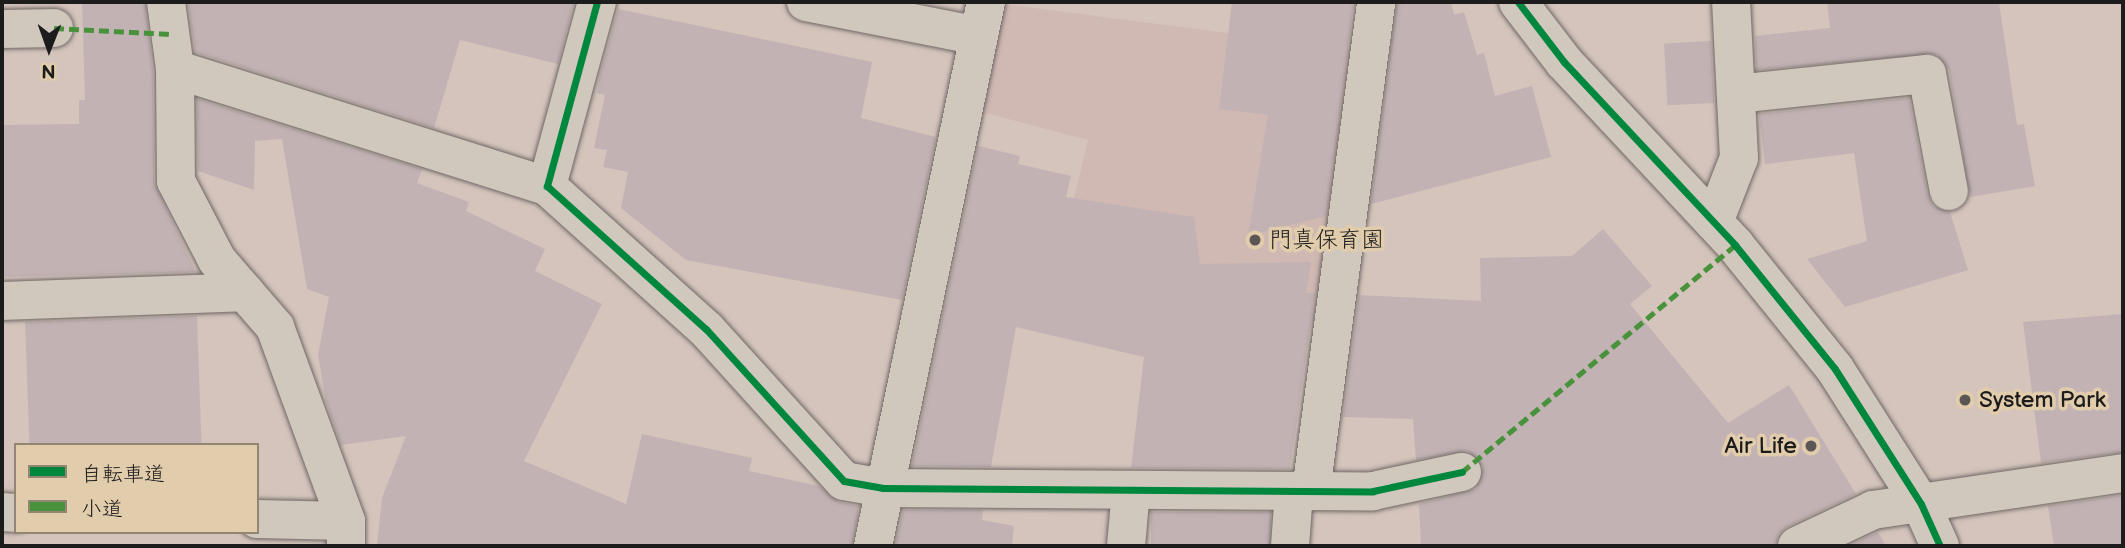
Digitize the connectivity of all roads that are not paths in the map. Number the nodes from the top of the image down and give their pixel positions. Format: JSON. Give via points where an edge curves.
{"nodes":[{"id":1,"x":166,"y":2,"type":"edge"},
{"id":2,"x":597,"y":2,"type":"edge"},
{"id":3,"x":806,"y":2,"type":"edge"},
{"id":4,"x":1376,"y":2,"type":"edge"},
{"id":5,"x":1518,"y":2,"type":"edge"},
{"id":6,"x":1731,"y":2,"type":"edge"},
{"id":7,"x":983,"y":19,"type":"edge"},
{"id":8,"x":54,"y":28,"type":"dead end"},
{"id":9,"x":2,"y":29,"type":"edge"},
{"id":10,"x":175,"y":69,"type":"junction"},
{"id":11,"x":1737,"y":94,"type":"junction"},
{"id":12,"x":547,"y":186,"type":"junction"},
{"id":13,"x":1949,"y":191,"type":"dead end"},
{"id":14,"x":1714,"y":222,"type":"junction"},
{"id":15,"x":245,"y":292,"type":"junction"},
{"id":16,"x":2,"y":301,"type":"edge"},
{"id":17,"x":1462,"y":472,"type":"dead end"},
{"id":18,"x":2123,"y":473,"type":"edge"},
{"id":19,"x":883,"y":488,"type":"junction"},
{"id":20,"x":1131,"y":490,"type":"junction"},
{"id":21,"x":1302,"y":491,"type":"junction"},
{"id":22,"x":1921,"y":503,"type":"junction"},
{"id":23,"x":259,"y":519,"type":"edge"},
{"id":24,"x":346,"y":534,"type":"edge"},
{"id":25,"x":873,"y":546,"type":"edge"},
{"id":26,"x":1126,"y":546,"type":"edge"},
{"id":27,"x":1290,"y":546,"type":"edge"},
{"id":28,"x":1797,"y":546,"type":"edge"},
{"id":29,"x":1940,"y":546,"type":"edge"}],
"edges":[{"from":1,"to":10,"type":"street"},
{"from":2,"to":12,"type":"street"},
{"from":3,"to":7,"type":"street"},
{"from":4,"to":21,"type":"street"},
{"from":5,"to":14,"type":"street","via":[[1564,61]]},
{"from":6,"to":11,"type":"street"},
{"from":7,"to":19,"type":"street"},
{"from":8,"to":9,"type":"street"},
{"from":10,"to":12,"type":"street"},
{"from":10,"to":15,"type":"street","via":[[176,181],[217,260]]},
{"from":11,"to":13,"type":"street","via":[[1927,74]]},
{"from":11,"to":14,"type":"street","via":[[1739,158]]},
{"from":12,"to":19,"type":"street","via":[[706,329],[845,481]]},
{"from":14,"to":22,"type":"street","via":[[1835,369]]},
{"from":15,"to":16,"type":"street"},
{"from":15,"to":24,"type":"street","via":[[275,327]]},
{"from":17,"to":21,"type":"street","via":[[1373,491]]},
{"from":18,"to":22,"type":"street"},
{"from":19,"to":20,"type":"street"},
{"from":19,"to":25,"type":"street"},
{"from":20,"to":21,"type":"street"},
{"from":20,"to":26,"type":"street"},
{"from":21,"to":27,"type":"street"},
{"from":22,"to":28,"type":"street","via":[[1873,510]]},
{"from":22,"to":29,"type":"street"},
{"from":23,"to":24,"type":"street"}]}
